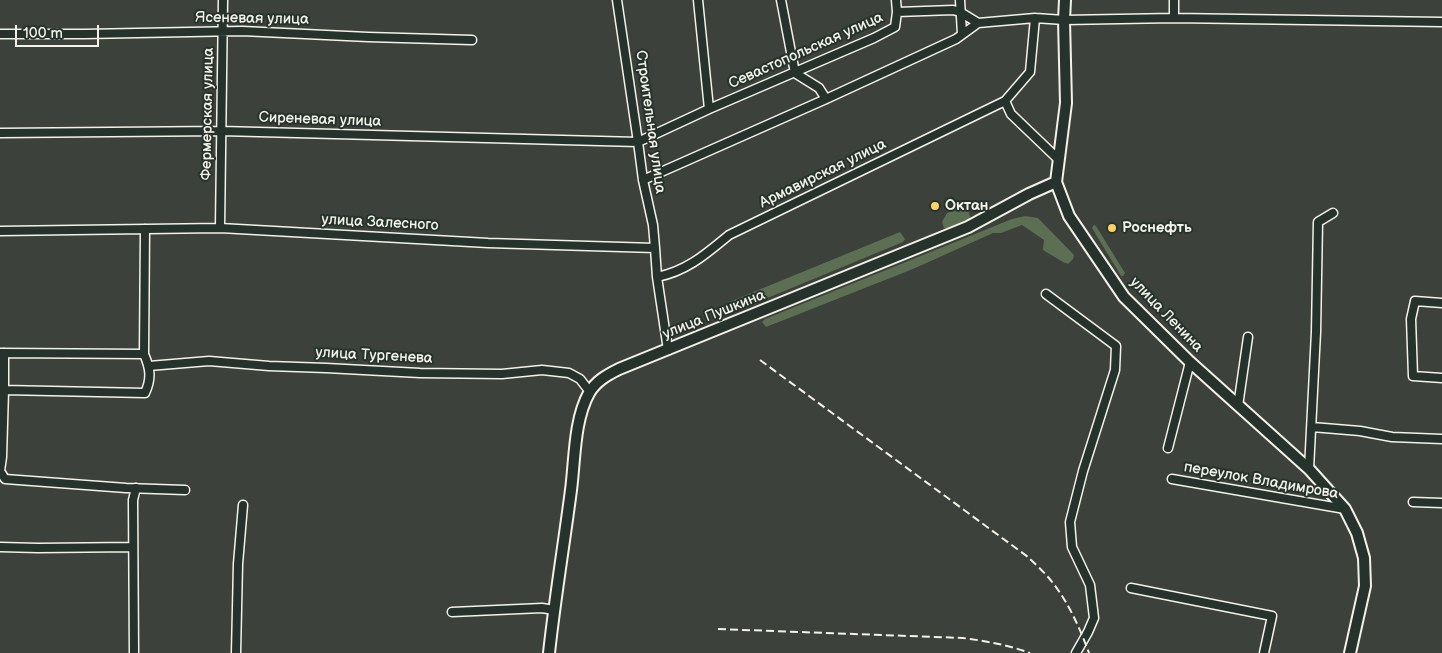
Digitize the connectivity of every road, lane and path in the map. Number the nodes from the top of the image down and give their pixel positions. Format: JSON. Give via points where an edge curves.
{"nodes":[{"id":1,"x":223,"y":0,"type":"edge"},
{"id":2,"x":617,"y":0,"type":"edge"},
{"id":3,"x":698,"y":0,"type":"edge"},
{"id":4,"x":781,"y":0,"type":"edge"},
{"id":5,"x":896,"y":0,"type":"edge"},
{"id":6,"x":960,"y":0,"type":"edge"},
{"id":7,"x":1064,"y":0,"type":"edge"},
{"id":8,"x":1174,"y":0,"type":"edge"},
{"id":9,"x":897,"y":12,"type":"junction"},
{"id":10,"x":960,"y":12,"type":"junction"},
{"id":11,"x":1035,"y":18,"type":"junction"},
{"id":12,"x":1174,"y":18,"type":"junction"},
{"id":13,"x":1064,"y":20,"type":"junction"},
{"id":14,"x":1442,"y":22,"type":"edge"},
{"id":15,"x":978,"y":23,"type":"junction"},
{"id":16,"x":223,"y":31,"type":"junction"},
{"id":17,"x":0,"y":34,"type":"edge"},
{"id":18,"x":962,"y":34,"type":"junction"},
{"id":19,"x":472,"y":40,"type":"dead end"},
{"id":20,"x":795,"y":73,"type":"junction"},
{"id":21,"x":826,"y":99,"type":"junction"},
{"id":22,"x":1005,"y":101,"type":"junction"},
{"id":23,"x":709,"y":109,"type":"junction"},
{"id":24,"x":221,"y":131,"type":"junction"},
{"id":25,"x":0,"y":134,"type":"edge"},
{"id":26,"x":638,"y":142,"type":"junction"},
{"id":27,"x":1058,"y":160,"type":"junction"},
{"id":28,"x":642,"y":180,"type":"junction"},
{"id":29,"x":1056,"y":182,"type":"junction"},
{"id":30,"x":1333,"y":213,"type":"dead end"},
{"id":31,"x":220,"y":228,"type":"junction"},
{"id":32,"x":145,"y":229,"type":"junction"},
{"id":33,"x":0,"y":231,"type":"edge"},
{"id":34,"x":655,"y":248,"type":"junction"},
{"id":35,"x":657,"y":278,"type":"junction"},
{"id":36,"x":1046,"y":294,"type":"dead end"},
{"id":37,"x":1442,"y":303,"type":"edge"},
{"id":38,"x":1248,"y":336,"type":"dead end"},
{"id":39,"x":668,"y":350,"type":"junction"},
{"id":40,"x":2,"y":353,"type":"edge"},
{"id":41,"x":144,"y":354,"type":"junction"},
{"id":42,"x":1190,"y":362,"type":"junction"},
{"id":43,"x":149,"y":366,"type":"junction"},
{"id":44,"x":1442,"y":378,"type":"edge"},
{"id":45,"x":2,"y":390,"type":"edge"},
{"id":46,"x":590,"y":392,"type":"junction"},
{"id":47,"x":1238,"y":406,"type":"junction"},
{"id":48,"x":1312,"y":427,"type":"junction"},
{"id":49,"x":1442,"y":439,"type":"edge"},
{"id":50,"x":1168,"y":448,"type":"dead end"},
{"id":51,"x":1309,"y":470,"type":"junction"},
{"id":52,"x":1172,"y":479,"type":"dead end"},
{"id":53,"x":136,"y":488,"type":"junction"},
{"id":54,"x":185,"y":490,"type":"dead end"},
{"id":55,"x":1413,"y":502,"type":"dead end"},
{"id":56,"x":1442,"y":503,"type":"edge"},
{"id":57,"x":243,"y":505,"type":"dead end"},
{"id":58,"x":1345,"y":509,"type":"junction"},
{"id":59,"x":0,"y":547,"type":"edge"},
{"id":60,"x":134,"y":547,"type":"junction"},
{"id":61,"x":1131,"y":588,"type":"dead end"},
{"id":62,"x":554,"y":610,"type":"junction"},
{"id":63,"x":452,"y":612,"type":"dead end"},
{"id":64,"x":134,"y":653,"type":"edge"},
{"id":65,"x":236,"y":653,"type":"edge"},
{"id":66,"x":550,"y":653,"type":"edge"},
{"id":67,"x":1076,"y":653,"type":"edge"},
{"id":68,"x":1264,"y":653,"type":"edge"},
{"id":69,"x":1350,"y":653,"type":"edge"}],
"edges":[{"from":1,"to":16,"type":"street","name":"Фермерская улица"},
{"from":2,"to":26,"type":"street","name":"Строительная улица"},
{"from":3,"to":23,"type":"street"},
{"from":4,"to":20,"type":"street"},
{"from":5,"to":9,"type":"street"},
{"from":6,"to":10,"type":"street"},
{"from":7,"to":13,"type":"main road"},
{"from":8,"to":12,"type":"street"},
{"from":9,"to":10,"type":"street","name":"Севастопольская улица"},
{"from":9,"to":20,"type":"street","name":"Севастопольская улица","via":[[895,27]]},
{"from":10,"to":15,"type":"street","name":"Севастопольская улица"},
{"from":10,"to":18,"type":"street"},
{"from":11,"to":13,"type":"street"},
{"from":11,"to":15,"type":"street"},
{"from":11,"to":22,"type":"street","name":"Армавирская улица","via":[[1030,72]]},
{"from":12,"to":13,"type":"street"},
{"from":12,"to":14,"type":"street"},
{"from":13,"to":27,"type":"main road","via":[[1066,103]]},
{"from":15,"to":18,"type":"street"},
{"from":16,"to":17,"type":"street","name":"Ясеневая улица"},
{"from":16,"to":19,"type":"street","name":"Ясеневая улица"},
{"from":16,"to":24,"type":"street","name":"Фермерская улица"},
{"from":18,"to":21,"type":"street"},
{"from":20,"to":21,"type":"street","via":[[819,88]]},
{"from":20,"to":23,"type":"street","name":"Севастопольская улица"},
{"from":21,"to":28,"type":"street"},
{"from":22,"to":27,"type":"street","via":[[1012,114]]},
{"from":22,"to":35,"type":"street","name":"Армавирская улица","via":[[729,234],[696,262]]},
{"from":23,"to":26,"type":"street","name":"Севастопольская улица"},
{"from":24,"to":25,"type":"street","name":"Сиреневая улица"},
{"from":24,"to":26,"type":"street","name":"Сиреневая улица"},
{"from":24,"to":31,"type":"street","name":"Фермерская улица"},
{"from":26,"to":28,"type":"street","name":"Строительная улица"},
{"from":27,"to":29,"type":"main road"},
{"from":28,"to":34,"type":"street","name":"Строительная улица"},
{"from":29,"to":39,"type":"main road","name":"улица Пушкина","via":[[968,227]]},
{"from":29,"to":42,"type":"main road","name":"улица Ленина","via":[[1069,216],[1124,297]]},
{"from":30,"to":48,"type":"street","via":[[1318,222]]},
{"from":31,"to":32,"type":"street","name":"улица Залесного"},
{"from":31,"to":34,"type":"street","name":"улица Залесного","via":[[488,243]]},
{"from":32,"to":33,"type":"street","name":"улица Залесного"},
{"from":32,"to":41,"type":"street"},
{"from":34,"to":35,"type":"street"},
{"from":35,"to":39,"type":"street"},
{"from":36,"to":67,"type":"street","via":[[1116,346],[1115,370],[1070,522],[1072,547],[1090,585],[1094,618]]},
{"from":37,"to":44,"type":"street","via":[[1415,301],[1412,319],[1413,376]]},
{"from":38,"to":47,"type":"street"},
{"from":39,"to":46,"type":"main road","name":"улица Пушкина","via":[[602,378]]},
{"from":40,"to":41,"type":"street"},
{"from":40,"to":45,"type":"street"},
{"from":41,"to":43,"type":"street"},
{"from":42,"to":47,"type":"main road","name":"улица Ленина"},
{"from":42,"to":50,"type":"street"},
{"from":43,"to":45,"type":"street","via":[[149,384],[145,392]]},
{"from":43,"to":46,"type":"street","name":"улица Тургенева","via":[[209,361],[420,373],[502,374],[542,370],[570,373]]},
{"from":45,"to":53,"type":"street","via":[[0,471],[5,479]]},
{"from":46,"to":62,"type":"main road","name":"улица Пушкина","via":[[579,422]]},
{"from":47,"to":51,"type":"main road","name":"улица Ленина"},
{"from":48,"to":49,"type":"street","via":[[1392,437]]},
{"from":48,"to":51,"type":"street"},
{"from":51,"to":58,"type":"main road","name":"улица Ленина"},
{"from":52,"to":58,"type":"street","name":"переулок Владимрова"},
{"from":53,"to":54,"type":"street"},
{"from":53,"to":60,"type":"street"},
{"from":55,"to":56,"type":"street"},
{"from":57,"to":65,"type":"street"},
{"from":58,"to":69,"type":"main road","name":"улица Ленина","via":[[1357,533],[1364,558],[1365,586]]},
{"from":59,"to":60,"type":"street"},
{"from":60,"to":64,"type":"street"},
{"from":61,"to":68,"type":"street","via":[[1272,616]]},
{"from":62,"to":63,"type":"street"},
{"from":62,"to":66,"type":"main road","name":"улица Пушкина"}]}
